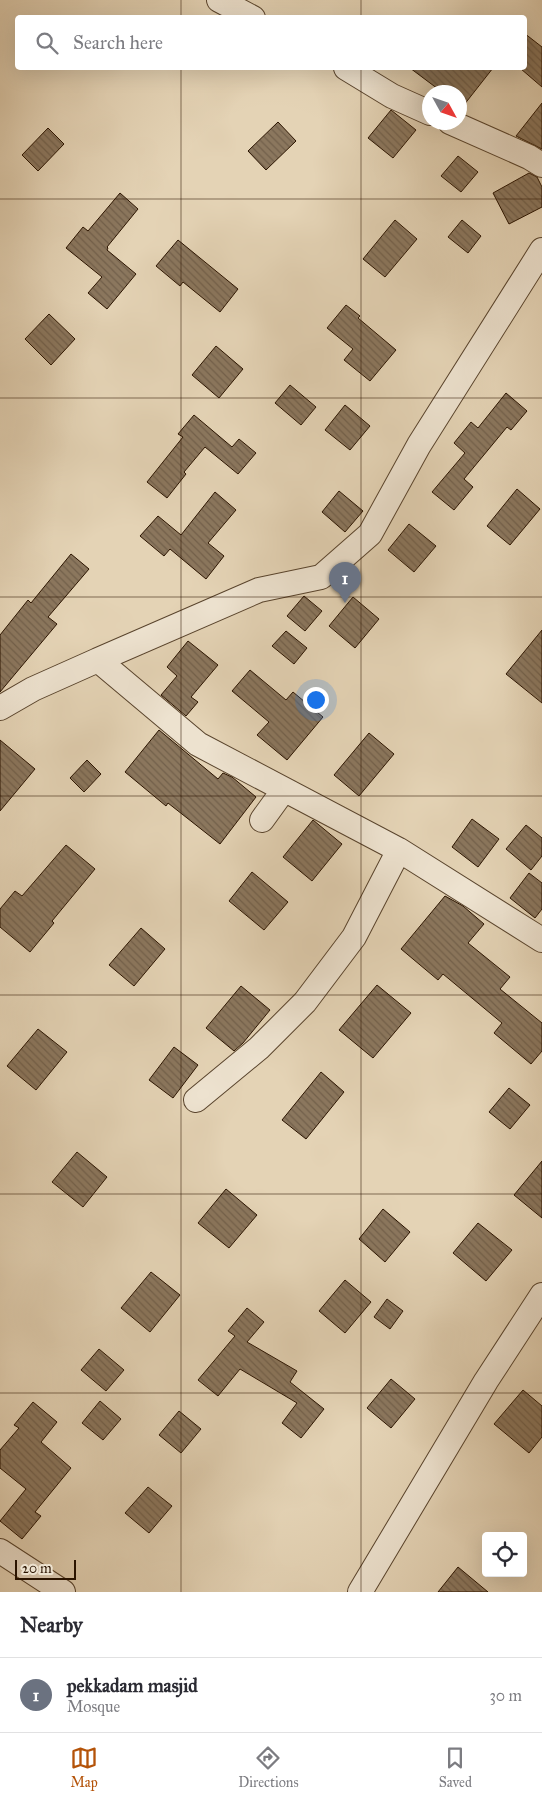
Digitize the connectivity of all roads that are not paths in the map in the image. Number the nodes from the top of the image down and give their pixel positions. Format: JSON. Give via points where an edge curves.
{"nodes":[{"id":1,"x":218,"y":0,"type":"edge"},
{"id":2,"x":247,"y":15,"type":"edge"},
{"id":3,"x":349,"y":70,"type":"edge"},
{"id":4,"x":422,"y":109,"type":"edge"},
{"id":5,"x":467,"y":130,"type":"edge"},
{"id":6,"x":542,"y":165,"type":"edge"},
{"id":7,"x":542,"y":250,"type":"edge"},
{"id":8,"x":98,"y":660,"type":"junction"},
{"id":9,"x":0,"y":708,"type":"edge"},
{"id":10,"x":283,"y":791,"type":"junction"},
{"id":11,"x":262,"y":820,"type":"dead end"},
{"id":12,"x":399,"y":850,"type":"junction"},
{"id":13,"x":541,"y":939,"type":"edge"},
{"id":14,"x":196,"y":1100,"type":"dead end"},
{"id":15,"x":542,"y":1295,"type":"edge"},
{"id":16,"x":0,"y":1551,"type":"edge"},
{"id":17,"x":64,"y":1592,"type":"edge"},
{"id":18,"x":360,"y":1592,"type":"edge"}],
"edges":[{"from":1,"to":2,"type":"street"},
{"from":3,"to":4,"type":"street"},
{"from":5,"to":6,"type":"street"},
{"from":7,"to":8,"type":"street","via":[[419,444],[370,534],[321,577],[259,590]]},
{"from":8,"to":9,"type":"street","via":[[33,689]]},
{"from":8,"to":10,"type":"street","via":[[198,744]]},
{"from":10,"to":11,"type":"street"},
{"from":10,"to":12,"type":"street"},
{"from":12,"to":13,"type":"street"},
{"from":12,"to":14,"type":"street","via":[[354,937],[305,1002],[259,1048]]},
{"from":15,"to":18,"type":"street","via":[[481,1389]]},
{"from":16,"to":17,"type":"street"}]}
